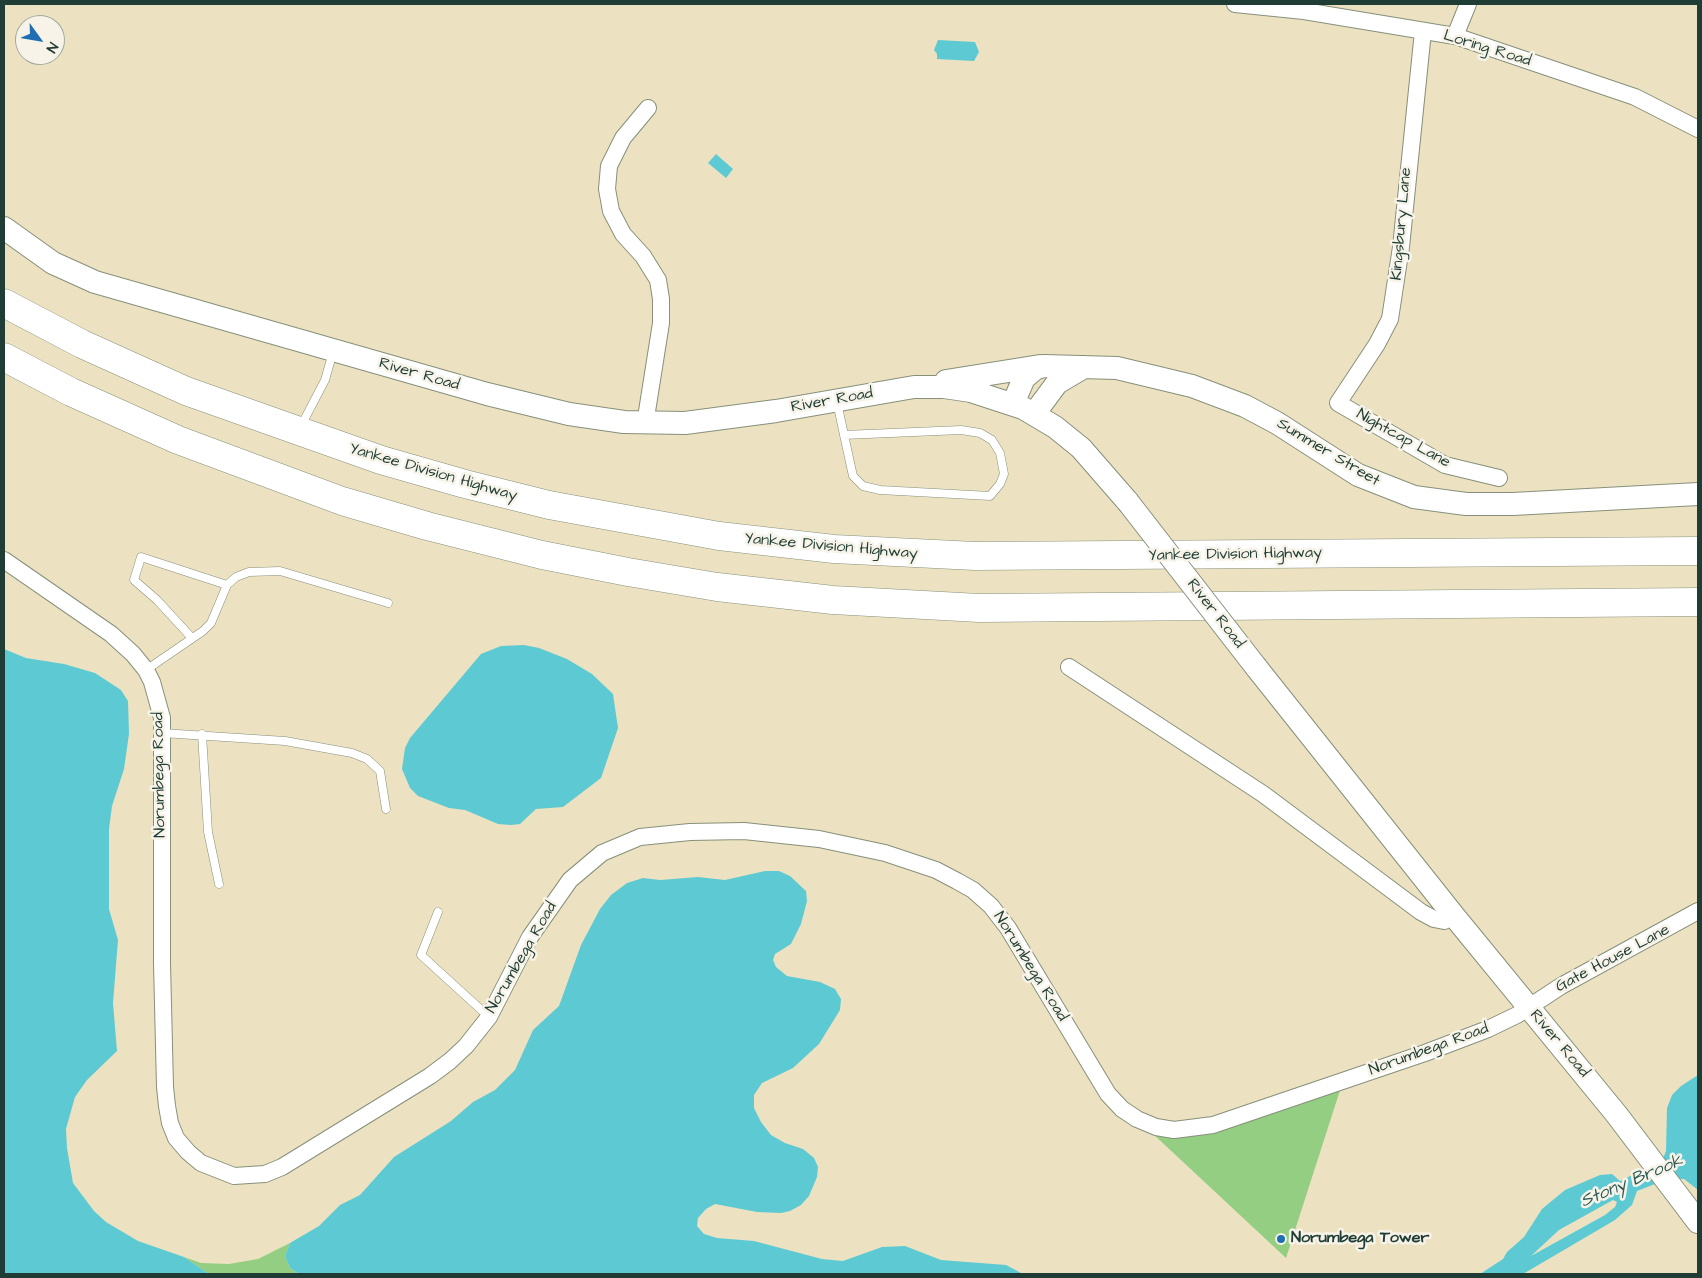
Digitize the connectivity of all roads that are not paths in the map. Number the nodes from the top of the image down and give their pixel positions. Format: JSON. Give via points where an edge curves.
{"nodes":[{"id":1,"x":1235,"y":4,"type":"edge"},
{"id":2,"x":1468,"y":4,"type":"edge"},
{"id":3,"x":1423,"y":31,"type":"junction"},
{"id":4,"x":1455,"y":36,"type":"junction"},
{"id":5,"x":648,"y":108,"type":"dead end"},
{"id":6,"x":1698,"y":129,"type":"edge"},
{"id":7,"x":4,"y":228,"type":"edge"},
{"id":8,"x":4,"y":284,"type":"edge"},
{"id":9,"x":4,"y":304,"type":"edge"},
{"id":10,"x":334,"y":350,"type":"junction"},
{"id":11,"x":4,"y":357,"type":"edge"},
{"id":12,"x":1044,"y":366,"type":"junction"},
{"id":13,"x":1085,"y":366,"type":"junction"},
{"id":14,"x":914,"y":387,"type":"junction"},
{"id":15,"x":836,"y":400,"type":"junction"},
{"id":16,"x":1338,"y":403,"type":"joint"},
{"id":17,"x":1013,"y":404,"type":"junction"},
{"id":18,"x":227,"y":406,"type":"junction"},
{"id":19,"x":1034,"y":414,"type":"junction"},
{"id":20,"x":645,"y":424,"type":"junction"},
{"id":21,"x":298,"y":431,"type":"junction"},
{"id":22,"x":844,"y":435,"type":"junction"},
{"id":23,"x":1499,"y":478,"type":"dead end"},
{"id":24,"x":1698,"y":494,"type":"edge"},
{"id":25,"x":1698,"y":551,"type":"edge"},
{"id":26,"x":4,"y":560,"type":"edge"},
{"id":27,"x":227,"y":585,"type":"junction"},
{"id":28,"x":1698,"y":602,"type":"edge"},
{"id":29,"x":388,"y":603,"type":"dead end"},
{"id":30,"x":192,"y":638,"type":"junction"},
{"id":31,"x":1069,"y":666,"type":"dead end"},
{"id":32,"x":146,"y":670,"type":"junction"},
{"id":33,"x":162,"y":733,"type":"junction"},
{"id":34,"x":202,"y":734,"type":"junction"},
{"id":35,"x":386,"y":809,"type":"dead end"},
{"id":36,"x":219,"y":884,"type":"dead end"},
{"id":37,"x":438,"y":912,"type":"dead end"},
{"id":38,"x":1698,"y":912,"type":"edge"},
{"id":39,"x":1454,"y":916,"type":"junction"},
{"id":40,"x":1528,"y":1007,"type":"junction"},
{"id":41,"x":488,"y":1017,"type":"junction"},
{"id":42,"x":1698,"y":1222,"type":"edge"}],
"edges":[{"from":1,"to":3,"type":"street","name":"Loring Road","via":[[1304,11]]},
{"from":2,"to":4,"type":"street"},
{"from":3,"to":4,"type":"street","name":"Loring Road"},
{"from":3,"to":16,"type":"street","name":"Kingsbury Lane","via":[[1401,247],[1390,319]]},
{"from":4,"to":6,"type":"street","name":"Loring Road","via":[[1635,97]]},
{"from":5,"to":20,"type":"street","via":[[623,138],[609,166],[607,189],[611,211],[623,234],[643,256],[658,280],[662,299]]},
{"from":7,"to":10,"type":"main road","name":"River Road","via":[[47,259],[84,278]]},
{"from":8,"to":18,"type":"highway","via":[[156,360]]},
{"from":9,"to":18,"type":"highway","name":"Yankee Division Highway","via":[[135,369]]},
{"from":10,"to":20,"type":"main road","name":"River Road","via":[[524,404],[601,420]]},
{"from":10,"to":21,"type":"lane","via":[[325,380]]},
{"from":11,"to":28,"type":"highway","via":[[71,392],[178,440],[342,501],[514,548],[707,586],[833,600],[979,608]]},
{"from":12,"to":13,"type":"main road","name":"Summer Street"},
{"from":12,"to":14,"type":"main road","name":"Summer Street","via":[[1015,368]]},
{"from":12,"to":17,"type":"main road","via":[[1024,378]]},
{"from":13,"to":19,"type":"main road","via":[[1057,383]]},
{"from":13,"to":24,"type":"main road","name":"Summer Street","via":[[1117,368],[1155,376],[1227,399],[1277,423],[1358,475],[1414,497],[1466,504],[1513,504]]},
{"from":14,"to":15,"type":"main road","name":"River Road"},
{"from":14,"to":17,"type":"main road","name":"River Road","via":[[958,388]]},
{"from":15,"to":20,"type":"main road","name":"River Road","via":[[708,421]]},
{"from":15,"to":22,"type":"lane"},
{"from":16,"to":23,"type":"street","name":"Nightcap Lane","via":[[1446,465]]},
{"from":17,"to":19,"type":"main road","name":"River Road"},
{"from":18,"to":21,"type":"highway","name":"Yankee Division Highway"},
{"from":19,"to":39,"type":"main road","name":"River Road","bridge":true,"via":[[1081,448],[1128,502]]},
{"from":21,"to":25,"type":"highway","name":"Yankee Division Highway","via":[[428,473],[568,509],[690,532],[834,549],[995,557]]},
{"from":22,"to":22,"type":"lane","via":[[853,476],[863,486],[880,490],[990,496],[1004,474],[1000,453],[992,440],[980,433],[961,430]]},
{"from":26,"to":32,"type":"street","name":"Norumbega Road","via":[[111,634]]},
{"from":27,"to":29,"type":"lane","via":[[249,572],[280,571]]},
{"from":27,"to":30,"type":"lane","via":[[211,623]]},
{"from":27,"to":30,"type":"lane","via":[[141,557],[134,580]]},
{"from":30,"to":32,"type":"lane"},
{"from":31,"to":39,"type":"street","via":[[1269,798],[1421,912],[1439,920]]},
{"from":32,"to":33,"type":"street","name":"Norumbega Road","via":[[162,718]]},
{"from":33,"to":34,"type":"lane"},
{"from":33,"to":41,"type":"street","name":"Norumbega Road","via":[[164,1087],[170,1123],[176,1138],[188,1152],[201,1163],[234,1176],[265,1174],[282,1167],[430,1076],[466,1046]]},
{"from":34,"to":35,"type":"lane","via":[[285,741],[352,753],[380,771]]},
{"from":34,"to":36,"type":"lane","via":[[208,832]]},
{"from":37,"to":41,"type":"lane","via":[[420,955]]},
{"from":38,"to":40,"type":"street","name":"Gate House Lane"},
{"from":39,"to":40,"type":"main road","name":"River Road"},
{"from":40,"to":41,"type":"street","name":"Norumbega Road","via":[[1504,1022],[1446,1046],[1213,1125],[1174,1130],[1156,1127],[1122,1109],[1108,1094],[1008,928],[973,890],[936,870],[885,853],[792,836],[717,831],[640,837],[602,853],[583,867],[543,916]]},
{"from":40,"to":42,"type":"main road","name":"River Road"}]}
